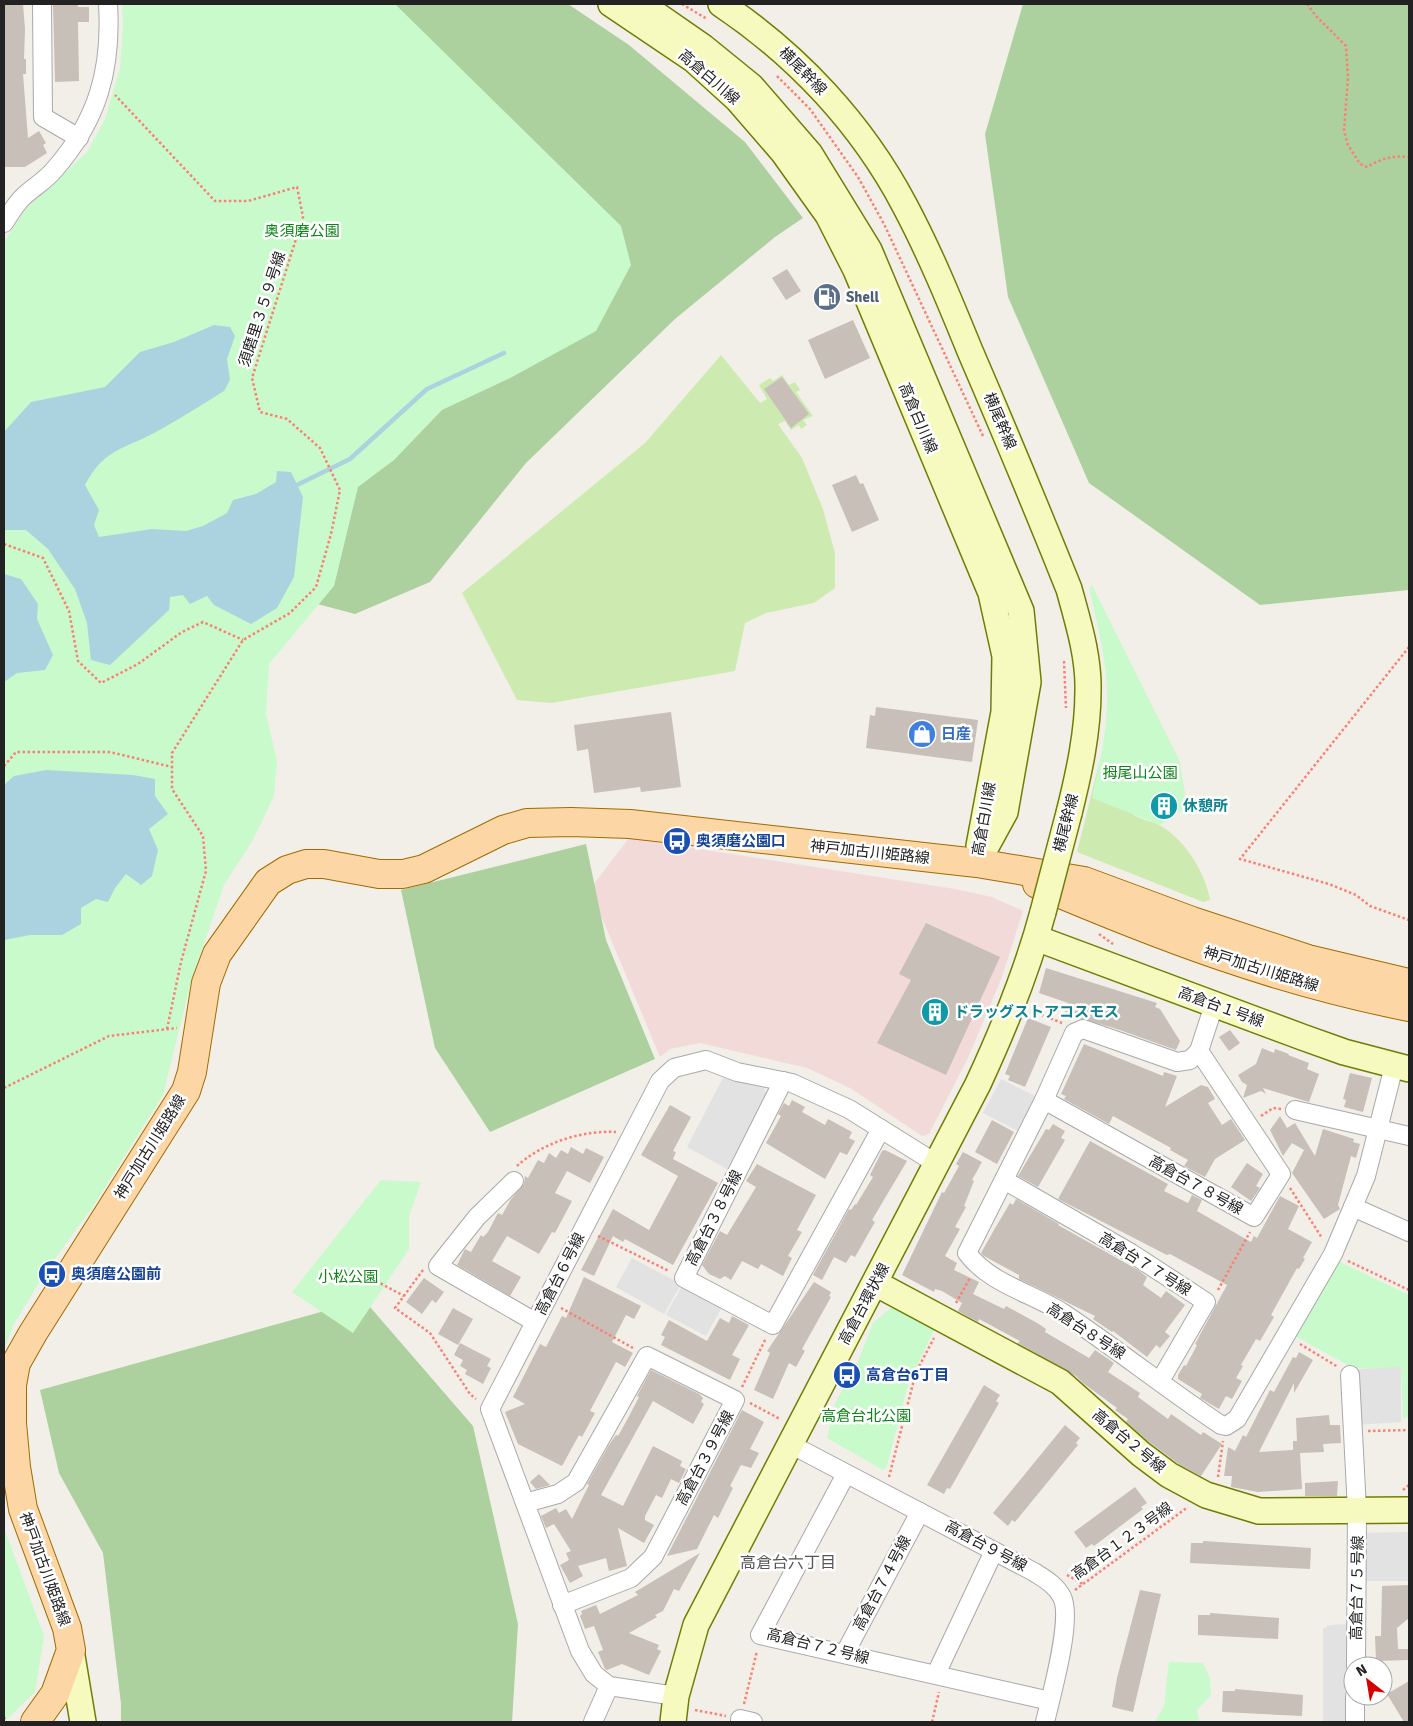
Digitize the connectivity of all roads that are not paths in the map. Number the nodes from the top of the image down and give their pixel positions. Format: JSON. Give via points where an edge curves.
{"nodes":[{"id":1,"x":42,"y":4,"type":"edge"},
{"id":2,"x":108,"y":4,"type":"edge"},
{"id":3,"x":610,"y":4,"type":"edge"},
{"id":4,"x":640,"y":4,"type":"edge"},
{"id":5,"x":721,"y":4,"type":"edge"},
{"id":6,"x":79,"y":138,"type":"junction"},
{"id":7,"x":4,"y":222,"type":"edge"},
{"id":8,"x":977,"y":863,"type":"junction"},
{"id":9,"x":1043,"y":912,"type":"joint"},
{"id":10,"x":1036,"y":938,"type":"junction"},
{"id":11,"x":1409,"y":983,"type":"edge"},
{"id":12,"x":1214,"y":1005,"type":"junction"},
{"id":13,"x":1409,"y":1008,"type":"edge"},
{"id":14,"x":1199,"y":1051,"type":"junction"},
{"id":15,"x":1402,"y":1067,"type":"edge"},
{"id":16,"x":783,"y":1082,"type":"junction"},
{"id":17,"x":1044,"y":1100,"type":"junction"},
{"id":18,"x":1294,"y":1110,"type":"road end"},
{"id":19,"x":1379,"y":1128,"type":"junction"},
{"id":20,"x":882,"y":1129,"type":"junction"},
{"id":21,"x":1409,"y":1136,"type":"edge"},
{"id":22,"x":937,"y":1164,"type":"junction"},
{"id":23,"x":513,"y":1175,"type":"road end"},
{"id":24,"x":1004,"y":1180,"type":"junction"},
{"id":25,"x":1353,"y":1208,"type":"junction"},
{"id":26,"x":1409,"y":1232,"type":"edge"},
{"id":27,"x":875,"y":1283,"type":"junction"},
{"id":28,"x":535,"y":1322,"type":"junction"},
{"id":29,"x":1350,"y":1375,"type":"road end"},
{"id":30,"x":1160,"y":1381,"type":"junction"},
{"id":31,"x":790,"y":1444,"type":"junction"},
{"id":32,"x":846,"y":1474,"type":"junction"},
{"id":33,"x":1405,"y":1500,"type":"edge"},
{"id":34,"x":525,"y":1503,"type":"junction"},
{"id":35,"x":1358,"y":1510,"type":"junction"},
{"id":36,"x":920,"y":1512,"type":"junction"},
{"id":37,"x":994,"y":1551,"type":"junction"},
{"id":38,"x":562,"y":1605,"type":"junction"},
{"id":39,"x":71,"y":1650,"type":"junction"},
{"id":40,"x":845,"y":1653,"type":"junction"},
{"id":41,"x":1356,"y":1656,"type":"edge"},
{"id":42,"x":939,"y":1675,"type":"junction"},
{"id":43,"x":609,"y":1686,"type":"junction"},
{"id":44,"x":1050,"y":1701,"type":"junction"},
{"id":45,"x":1356,"y":1706,"type":"edge"},
{"id":46,"x":679,"y":1709,"type":"edge"},
{"id":47,"x":35,"y":1722,"type":"edge"},
{"id":48,"x":83,"y":1722,"type":"edge"},
{"id":49,"x":593,"y":1722,"type":"edge"},
{"id":50,"x":1045,"y":1722,"type":"edge"},
{"id":51,"x":1355,"y":1722,"type":"edge"}],
"edges":[{"from":1,"to":6,"type":"street","via":[[44,117]]},
{"from":2,"to":6,"type":"street","via":[[107,62],[103,82],[93,112]]},
{"from":3,"to":8,"type":"street","name":"高倉白川線","via":[[694,60],[738,100],[783,152],[828,215],[856,270],[991,592],[1005,656],[1004,712]]},
{"from":4,"to":8,"type":"street","name":"高倉白川線","via":[[703,47],[752,86],[810,154],[869,250],[1021,611],[1028,682],[1005,812]]},
{"from":5,"to":9,"type":"street","name":"横尾幹線","bridge":true,"via":[[779,46],[810,77],[850,122],[905,205],[936,271],[1069,589],[1082,634],[1088,690],[1083,750]]},
{"from":6,"to":7,"type":"street","via":[[53,171],[21,199]]},
{"from":8,"to":11,"type":"main road","name":"神戸加古川姫路線","via":[[1084,881],[1308,959]]},
{"from":8,"to":13,"type":"main road","name":"神戸加古川姫路線","via":[[1178,942],[1293,980]]},
{"from":8,"to":39,"type":"main road","name":"神戸加古川姫路線","via":[[630,824],[527,823],[503,830],[424,868],[403,874],[306,864],[287,870],[268,882],[217,954],[206,983],[186,1091],[16,1363],[12,1385],[12,1423],[23,1509],[67,1628]]},
{"from":9,"to":10,"type":"street","name":"高倉台環状線"},
{"from":10,"to":12,"type":"street","name":"高倉台１号線"},
{"from":10,"to":22,"type":"street","name":"高倉台環状線","via":[[1004,1027]]},
{"from":12,"to":14,"type":"street"},
{"from":12,"to":15,"type":"street","name":"高倉台１号線","via":[[1344,1052]]},
{"from":14,"to":17,"type":"street","via":[[1190,1060],[1177,1062],[1080,1030],[1074,1033]]},
{"from":14,"to":17,"type":"street","name":"高倉台７８号線","via":[[1281,1174],[1254,1217]]},
{"from":15,"to":19,"type":"street"},
{"from":16,"to":20,"type":"street","name":"高倉台６号線","via":[[849,1109]]},
{"from":16,"to":20,"type":"street","name":"高倉台３８号線","via":[[684,1278],[773,1325]]},
{"from":16,"to":28,"type":"street","name":"高倉台６号線","via":[[737,1072],[706,1060],[674,1068],[660,1080]]},
{"from":17,"to":24,"type":"street"},
{"from":18,"to":19,"type":"street"},
{"from":19,"to":21,"type":"street"},
{"from":19,"to":25,"type":"street"},
{"from":20,"to":22,"type":"street","name":"高倉台６号線"},
{"from":22,"to":27,"type":"street","name":"高倉台環状線"},
{"from":23,"to":28,"type":"street","via":[[438,1266]]},
{"from":24,"to":30,"type":"street","name":"高倉台８号線","via":[[967,1253],[977,1266],[1061,1312]]},
{"from":24,"to":30,"type":"street","name":"高倉台７７号線","via":[[1132,1254],[1206,1302]]},
{"from":25,"to":26,"type":"street"},
{"from":25,"to":30,"type":"street","name":"高倉台８号線","via":[[1333,1254],[1237,1419],[1226,1426],[1221,1425]]},
{"from":27,"to":31,"type":"street","name":"高倉台環状線"},
{"from":27,"to":35,"type":"street","name":"高倉台２号線","via":[[1060,1382],[1141,1454],[1169,1475],[1206,1495],[1259,1511]]},
{"from":28,"to":34,"type":"street","name":"高倉台６号線","via":[[490,1409]]},
{"from":29,"to":35,"type":"street","name":"高倉台７５号線"},
{"from":31,"to":32,"type":"street","name":"高倉台９号線"},
{"from":31,"to":46,"type":"street","name":"高倉台環状線","via":[[696,1625]]},
{"from":32,"to":36,"type":"street","name":"高倉台９号線"},
{"from":32,"to":40,"type":"street","name":"高倉台７２号線","via":[[760,1634]]},
{"from":33,"to":35,"type":"street","name":"高倉台２号線"},
{"from":34,"to":38,"type":"street"},
{"from":34,"to":38,"type":"street","name":"高倉台３９号線","via":[[558,1494],[576,1482],[647,1356],[735,1400],[653,1557],[631,1578]]},
{"from":35,"to":41,"type":"street","name":"高倉台７５号線"},
{"from":36,"to":37,"type":"street","name":"高倉台９号線"},
{"from":36,"to":40,"type":"street","name":"高倉台７４号線"},
{"from":37,"to":42,"type":"street"},
{"from":37,"to":44,"type":"street","name":"高倉台９号線","via":[[1054,1585],[1063,1598],[1067,1618]]},
{"from":38,"to":43,"type":"street","via":[[580,1651],[594,1674]]},
{"from":39,"to":47,"type":"main road","via":[[55,1694]]},
{"from":39,"to":48,"type":"street"},
{"from":40,"to":42,"type":"street","name":"高倉台７２号線"},
{"from":42,"to":44,"type":"street","name":"高倉台７２号線"},
{"from":43,"to":46,"type":"street"},
{"from":43,"to":49,"type":"street"},
{"from":44,"to":50,"type":"street"},
{"from":45,"to":51,"type":"street"}]}
